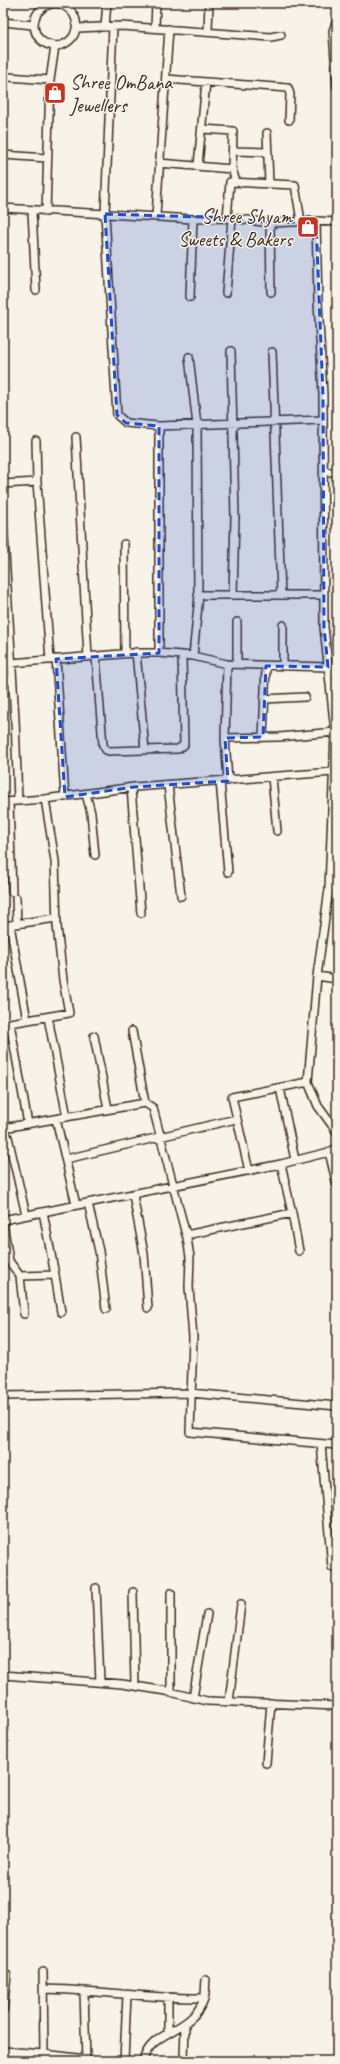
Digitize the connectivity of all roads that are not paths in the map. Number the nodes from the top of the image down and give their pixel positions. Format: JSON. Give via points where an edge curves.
{"nodes":[{"id":1,"x":56,"y":3,"type":"edge"},
{"id":2,"x":107,"y":3,"type":"edge"},
{"id":3,"x":156,"y":3,"type":"edge"},
{"id":4,"x":209,"y":3,"type":"edge"},
{"id":5,"x":38,"y":6,"type":"edge"},
{"id":6,"x":337,"y":20,"type":"edge"},
{"id":7,"x":3,"y":22,"type":"edge"},
{"id":8,"x":33,"y":25,"type":"junction"},
{"id":9,"x":105,"y":26,"type":"junction"},
{"id":10,"x":113,"y":26,"type":"junction"},
{"id":11,"x":77,"y":28,"type":"junction"},
{"id":12,"x":155,"y":28,"type":"junction"},
{"id":13,"x":169,"y":29,"type":"junction"},
{"id":14,"x":208,"y":31,"type":"junction"},
{"id":15,"x":281,"y":35,"type":"dead end"},
{"id":16,"x":55,"y":46,"type":"junction"},
{"id":17,"x":3,"y":79,"type":"edge"},
{"id":18,"x":166,"y":79,"type":"junction"},
{"id":19,"x":50,"y":80,"type":"junction"},
{"id":20,"x":206,"y":82,"type":"junction"},
{"id":21,"x":337,"y":87,"type":"edge"},
{"id":22,"x":290,"y":120,"type":"dead end"},
{"id":23,"x":202,"y":130,"type":"junction"},
{"id":24,"x":267,"y":132,"type":"dead end"},
{"id":25,"x":234,"y":151,"type":"junction"},
{"id":26,"x":268,"y":152,"type":"junction"},
{"id":27,"x":3,"y":155,"type":"edge"},
{"id":28,"x":48,"y":158,"type":"junction"},
{"id":29,"x":160,"y":163,"type":"junction"},
{"id":30,"x":198,"y":165,"type":"junction"},
{"id":31,"x":232,"y":169,"type":"junction"},
{"id":32,"x":236,"y":182,"type":"junction"},
{"id":33,"x":268,"y":184,"type":"junction"},
{"id":34,"x":3,"y":208,"type":"edge"},
{"id":35,"x":32,"y":211,"type":"junction"},
{"id":36,"x":46,"y":212,"type":"junction"},
{"id":37,"x":105,"y":214,"type":"junction"},
{"id":38,"x":156,"y":215,"type":"junction"},
{"id":39,"x":192,"y":218,"type":"junction"},
{"id":40,"x":229,"y":218,"type":"junction"},
{"id":41,"x":301,"y":221,"type":"junction"},
{"id":42,"x":316,"y":221,"type":"junction"},
{"id":43,"x":270,"y":222,"type":"junction"},
{"id":44,"x":337,"y":222,"type":"edge"},
{"id":45,"x":36,"y":290,"type":"dead end"},
{"id":46,"x":271,"y":292,"type":"dead end"},
{"id":47,"x":226,"y":293,"type":"dead end"},
{"id":48,"x":190,"y":298,"type":"dead end"},
{"id":49,"x":231,"y":351,"type":"dead end"},
{"id":50,"x":272,"y":352,"type":"dead end"},
{"id":51,"x":189,"y":357,"type":"dead end"},
{"id":52,"x":323,"y":420,"type":"junction"},
{"id":53,"x":276,"y":421,"type":"junction"},
{"id":54,"x":233,"y":424,"type":"junction"},
{"id":55,"x":197,"y":425,"type":"junction"},
{"id":56,"x":159,"y":426,"type":"junction"},
{"id":57,"x":76,"y":437,"type":"dead end"},
{"id":58,"x":36,"y":441,"type":"dead end"},
{"id":59,"x":324,"y":471,"type":"junction"},
{"id":60,"x":337,"y":473,"type":"edge"},
{"id":61,"x":37,"y":482,"type":"junction"},
{"id":62,"x":3,"y":484,"type":"edge"},
{"id":63,"x":3,"y":520,"type":"edge"},
{"id":64,"x":124,"y":544,"type":"dead end"},
{"id":65,"x":199,"y":595,"type":"junction"},
{"id":66,"x":233,"y":595,"type":"junction"},
{"id":67,"x":281,"y":595,"type":"junction"},
{"id":68,"x":324,"y":595,"type":"junction"},
{"id":69,"x":237,"y":622,"type":"dead end"},
{"id":70,"x":283,"y":625,"type":"dead end"},
{"id":71,"x":3,"y":646,"type":"edge"},
{"id":72,"x":136,"y":652,"type":"junction"},
{"id":73,"x":159,"y":652,"type":"junction"},
{"id":74,"x":125,"y":653,"type":"junction"},
{"id":75,"x":182,"y":655,"type":"junction"},
{"id":76,"x":193,"y":656,"type":"junction"},
{"id":77,"x":88,"y":657,"type":"junction"},
{"id":78,"x":96,"y":657,"type":"junction"},
{"id":79,"x":53,"y":660,"type":"junction"},
{"id":80,"x":11,"y":662,"type":"junction"},
{"id":81,"x":227,"y":664,"type":"junction"},
{"id":82,"x":237,"y":664,"type":"junction"},
{"id":83,"x":266,"y":666,"type":"junction"},
{"id":84,"x":283,"y":666,"type":"junction"},
{"id":85,"x":328,"y":669,"type":"junction"},
{"id":86,"x":337,"y":671,"type":"edge"},
{"id":87,"x":12,"y":680,"type":"junction"},
{"id":88,"x":3,"y":681,"type":"edge"},
{"id":89,"x":305,"y":697,"type":"dead end"},
{"id":90,"x":264,"y":699,"type":"junction"},
{"id":91,"x":335,"y":732,"type":"junction"},
{"id":92,"x":226,"y":738,"type":"junction"},
{"id":93,"x":263,"y":738,"type":"junction"},
{"id":94,"x":145,"y":750,"type":"junction"},
{"id":95,"x":333,"y":772,"type":"junction"},
{"id":96,"x":272,"y":777,"type":"junction"},
{"id":97,"x":220,"y":781,"type":"junction"},
{"id":98,"x":228,"y":781,"type":"junction"},
{"id":99,"x":168,"y":785,"type":"junction"},
{"id":100,"x":131,"y":788,"type":"junction"},
{"id":101,"x":86,"y":794,"type":"junction"},
{"id":102,"x":65,"y":797,"type":"junction"},
{"id":103,"x":45,"y":799,"type":"junction"},
{"id":104,"x":18,"y":801,"type":"junction"},
{"id":105,"x":6,"y":802,"type":"edge"},
{"id":106,"x":334,"y":811,"type":"edge"},
{"id":107,"x":277,"y":831,"type":"dead end"},
{"id":108,"x":95,"y":855,"type":"dead end"},
{"id":109,"x":228,"y":872,"type":"dead end"},
{"id":110,"x":181,"y":896,"type":"dead end"},
{"id":111,"x":141,"y":913,"type":"dead end"},
{"id":112,"x":56,"y":918,"type":"junction"},
{"id":113,"x":10,"y":925,"type":"edge"},
{"id":114,"x":317,"y":976,"type":"junction"},
{"id":115,"x":337,"y":979,"type":"edge"},
{"id":116,"x":48,"y":1018,"type":"junction"},
{"id":117,"x":27,"y":1020,"type":"junction"},
{"id":118,"x":6,"y":1024,"type":"edge"},
{"id":119,"x":132,"y":1031,"type":"dead end"},
{"id":120,"x":94,"y":1036,"type":"dead end"},
{"id":121,"x":308,"y":1082,"type":"junction"},
{"id":122,"x":280,"y":1088,"type":"junction"},
{"id":123,"x":145,"y":1103,"type":"junction"},
{"id":124,"x":108,"y":1109,"type":"junction"},
{"id":125,"x":67,"y":1117,"type":"junction"},
{"id":126,"x":56,"y":1118,"type":"junction"},
{"id":127,"x":236,"y":1119,"type":"junction"},
{"id":128,"x":28,"y":1124,"type":"junction"},
{"id":129,"x":9,"y":1127,"type":"dead end"},
{"id":130,"x":337,"y":1132,"type":"edge"},
{"id":131,"x":8,"y":1137,"type":"dead end"},
{"id":132,"x":162,"y":1137,"type":"junction"},
{"id":133,"x":337,"y":1148,"type":"edge"},
{"id":134,"x":329,"y":1152,"type":"junction"},
{"id":135,"x":66,"y":1159,"type":"junction"},
{"id":136,"x":295,"y":1160,"type":"junction"},
{"id":137,"x":281,"y":1164,"type":"junction"},
{"id":138,"x":249,"y":1171,"type":"junction"},
{"id":139,"x":337,"y":1185,"type":"edge"},
{"id":140,"x":174,"y":1187,"type":"junction"},
{"id":141,"x":133,"y":1195,"type":"junction"},
{"id":142,"x":88,"y":1203,"type":"junction"},
{"id":143,"x":76,"y":1205,"type":"junction"},
{"id":144,"x":43,"y":1212,"type":"junction"},
{"id":145,"x":292,"y":1213,"type":"junction"},
{"id":146,"x":26,"y":1216,"type":"junction"},
{"id":147,"x":3,"y":1221,"type":"edge"},
{"id":148,"x":186,"y":1232,"type":"junction"},
{"id":149,"x":299,"y":1251,"type":"dead end"},
{"id":150,"x":55,"y":1275,"type":"junction"},
{"id":151,"x":20,"y":1276,"type":"junction"},
{"id":152,"x":106,"y":1308,"type":"dead end"},
{"id":153,"x":148,"y":1308,"type":"dead end"},
{"id":154,"x":61,"y":1312,"type":"dead end"},
{"id":155,"x":24,"y":1314,"type":"dead end"},
{"id":156,"x":190,"y":1393,"type":"junction"},
{"id":157,"x":3,"y":1396,"type":"edge"},
{"id":158,"x":337,"y":1406,"type":"edge"},
{"id":159,"x":321,"y":1444,"type":"junction"},
{"id":160,"x":337,"y":1445,"type":"edge"},
{"id":161,"x":332,"y":1567,"type":"dead end"},
{"id":162,"x":96,"y":1588,"type":"dead end"},
{"id":163,"x":133,"y":1592,"type":"dead end"},
{"id":164,"x":171,"y":1593,"type":"dead end"},
{"id":165,"x":241,"y":1604,"type":"dead end"},
{"id":166,"x":207,"y":1614,"type":"dead end"},
{"id":167,"x":3,"y":1675,"type":"edge"},
{"id":168,"x":100,"y":1682,"type":"junction"},
{"id":169,"x":135,"y":1686,"type":"junction"},
{"id":170,"x":171,"y":1693,"type":"junction"},
{"id":171,"x":193,"y":1698,"type":"junction"},
{"id":172,"x":229,"y":1702,"type":"junction"},
{"id":173,"x":271,"y":1703,"type":"junction"},
{"id":174,"x":337,"y":1706,"type":"edge"},
{"id":175,"x":266,"y":1763,"type":"dead end"},
{"id":176,"x":43,"y":1972,"type":"dead end"},
{"id":177,"x":7,"y":1975,"type":"dead end"},
{"id":178,"x":206,"y":1980,"type":"dead end"},
{"id":179,"x":44,"y":1989,"type":"junction"},
{"id":180,"x":84,"y":1991,"type":"junction"},
{"id":181,"x":127,"y":1995,"type":"junction"},
{"id":182,"x":168,"y":1998,"type":"junction"},
{"id":183,"x":204,"y":1998,"type":"junction"},
{"id":184,"x":3,"y":2011,"type":"edge"},
{"id":185,"x":185,"y":2024,"type":"junction"},
{"id":186,"x":168,"y":2033,"type":"junction"},
{"id":187,"x":3,"y":2051,"type":"edge"},
{"id":188,"x":44,"y":2054,"type":"junction"},
{"id":189,"x":86,"y":2060,"type":"edge"},
{"id":190,"x":124,"y":2061,"type":"edge"},
{"id":191,"x":143,"y":2061,"type":"edge"},
{"id":192,"x":184,"y":2061,"type":"edge"}],
"edges":[{"from":1,"to":5,"type":"street"},
{"from":1,"to":11,"type":"street","via":[[65,5],[72,11]]},
{"from":2,"to":9,"type":"street"},
{"from":3,"to":12,"type":"street"},
{"from":4,"to":14,"type":"street"},
{"from":5,"to":8,"type":"street"},
{"from":6,"to":21,"type":"street","via":[[333,32]]},
{"from":7,"to":8,"type":"street"},
{"from":8,"to":16,"type":"street","via":[[36,36],[44,43]]},
{"from":9,"to":10,"type":"street"},
{"from":9,"to":11,"type":"street"},
{"from":10,"to":12,"type":"street"},
{"from":10,"to":37,"type":"street"},
{"from":11,"to":16,"type":"street","via":[[69,41]]},
{"from":12,"to":13,"type":"street"},
{"from":13,"to":14,"type":"street"},
{"from":13,"to":18,"type":"street"},
{"from":14,"to":15,"type":"street","via":[[271,37]]},
{"from":16,"to":19,"type":"street"},
{"from":17,"to":19,"type":"street","via":[[8,77]]},
{"from":18,"to":20,"type":"street"},
{"from":18,"to":29,"type":"street"},
{"from":19,"to":28,"type":"street"},
{"from":20,"to":22,"type":"street","via":[[288,88]]},
{"from":20,"to":23,"type":"street"},
{"from":23,"to":25,"type":"street","via":[[233,131]]},
{"from":23,"to":30,"type":"street"},
{"from":24,"to":26,"type":"street"},
{"from":25,"to":26,"type":"street"},
{"from":25,"to":31,"type":"street"},
{"from":26,"to":33,"type":"street"},
{"from":27,"to":28,"type":"street"},
{"from":28,"to":36,"type":"street"},
{"from":29,"to":30,"type":"street"},
{"from":29,"to":38,"type":"street"},
{"from":30,"to":31,"type":"street"},
{"from":31,"to":32,"type":"street"},
{"from":32,"to":33,"type":"street"},
{"from":32,"to":40,"type":"street","via":[[230,182]]},
{"from":33,"to":41,"type":"street","via":[[295,186]]},
{"from":34,"to":35,"type":"street"},
{"from":35,"to":36,"type":"street"},
{"from":35,"to":45,"type":"street"},
{"from":36,"to":37,"type":"street"},
{"from":37,"to":38,"type":"street"},
{"from":37,"to":56,"type":"street","via":[[117,415],[126,423]]},
{"from":38,"to":39,"type":"street"},
{"from":39,"to":40,"type":"street"},
{"from":39,"to":48,"type":"street"},
{"from":40,"to":43,"type":"street"},
{"from":40,"to":47,"type":"street"},
{"from":41,"to":42,"type":"street"},
{"from":41,"to":43,"type":"street"},
{"from":42,"to":44,"type":"street"},
{"from":42,"to":52,"type":"street"},
{"from":43,"to":46,"type":"street"},
{"from":49,"to":54,"type":"street"},
{"from":50,"to":53,"type":"street"},
{"from":51,"to":55,"type":"street"},
{"from":52,"to":53,"type":"street"},
{"from":52,"to":59,"type":"street"},
{"from":53,"to":54,"type":"street"},
{"from":53,"to":67,"type":"street"},
{"from":54,"to":55,"type":"street"},
{"from":54,"to":66,"type":"street"},
{"from":55,"to":56,"type":"street"},
{"from":55,"to":65,"type":"street"},
{"from":56,"to":73,"type":"street"},
{"from":57,"to":77,"type":"street"},
{"from":58,"to":61,"type":"street"},
{"from":59,"to":60,"type":"street"},
{"from":59,"to":68,"type":"street"},
{"from":61,"to":62,"type":"street"},
{"from":61,"to":79,"type":"street"},
{"from":63,"to":80,"type":"street"},
{"from":64,"to":74,"type":"street"},
{"from":65,"to":66,"type":"street"},
{"from":65,"to":76,"type":"street"},
{"from":66,"to":67,"type":"street"},
{"from":67,"to":68,"type":"street"},
{"from":68,"to":85,"type":"street"},
{"from":69,"to":82,"type":"street"},
{"from":70,"to":84,"type":"street"},
{"from":71,"to":80,"type":"street"},
{"from":72,"to":73,"type":"street"},
{"from":72,"to":74,"type":"street"},
{"from":72,"to":94,"type":"street"},
{"from":73,"to":75,"type":"street"},
{"from":74,"to":78,"type":"street"},
{"from":75,"to":76,"type":"street"},
{"from":75,"to":94,"type":"street","via":[[184,745],[178,749]]},
{"from":76,"to":81,"type":"street"},
{"from":77,"to":78,"type":"street"},
{"from":77,"to":79,"type":"street"},
{"from":78,"to":94,"type":"street","via":[[104,748],[109,751]]},
{"from":79,"to":80,"type":"street"},
{"from":79,"to":102,"type":"street"},
{"from":80,"to":87,"type":"street"},
{"from":81,"to":82,"type":"street"},
{"from":81,"to":92,"type":"street"},
{"from":82,"to":83,"type":"street"},
{"from":83,"to":84,"type":"street"},
{"from":83,"to":90,"type":"street"},
{"from":84,"to":85,"type":"street"},
{"from":85,"to":86,"type":"street"},
{"from":85,"to":91,"type":"street"},
{"from":87,"to":88,"type":"street"},
{"from":87,"to":104,"type":"street"},
{"from":89,"to":90,"type":"street"},
{"from":90,"to":93,"type":"street"},
{"from":91,"to":93,"type":"street"},
{"from":91,"to":95,"type":"street"},
{"from":92,"to":93,"type":"street"},
{"from":92,"to":98,"type":"street"},
{"from":95,"to":96,"type":"street"},
{"from":95,"to":106,"type":"street"},
{"from":96,"to":98,"type":"street"},
{"from":96,"to":107,"type":"street"},
{"from":97,"to":98,"type":"street"},
{"from":97,"to":99,"type":"street"},
{"from":97,"to":109,"type":"street"},
{"from":99,"to":100,"type":"street"},
{"from":99,"to":110,"type":"street"},
{"from":100,"to":101,"type":"street"},
{"from":100,"to":111,"type":"street"},
{"from":101,"to":102,"type":"street"},
{"from":101,"to":108,"type":"street","via":[[91,814]]},
{"from":102,"to":103,"type":"street"},
{"from":103,"to":104,"type":"street"},
{"from":103,"to":112,"type":"street","via":[[55,861]]},
{"from":104,"to":105,"type":"street"},
{"from":105,"to":113,"type":"street","via":[[14,895]]},
{"from":106,"to":114,"type":"street","via":[[329,889]]},
{"from":112,"to":113,"type":"street"},
{"from":112,"to":116,"type":"street","via":[[69,1013]]},
{"from":113,"to":117,"type":"street"},
{"from":114,"to":115,"type":"street"},
{"from":114,"to":121,"type":"street"},
{"from":116,"to":117,"type":"street"},
{"from":116,"to":125,"type":"street"},
{"from":117,"to":118,"type":"street"},
{"from":118,"to":128,"type":"street"},
{"from":119,"to":123,"type":"street"},
{"from":120,"to":124,"type":"street"},
{"from":121,"to":122,"type":"street"},
{"from":121,"to":130,"type":"street","via":[[318,1106]]},
{"from":122,"to":127,"type":"street","via":[[232,1097]]},
{"from":122,"to":136,"type":"street"},
{"from":123,"to":124,"type":"street"},
{"from":123,"to":132,"type":"street","via":[[154,1108]]},
{"from":124,"to":125,"type":"street"},
{"from":125,"to":126,"type":"street"},
{"from":126,"to":128,"type":"street"},
{"from":126,"to":135,"type":"street"},
{"from":127,"to":132,"type":"street"},
{"from":127,"to":138,"type":"street"},
{"from":128,"to":129,"type":"street"},
{"from":131,"to":146,"type":"street"},
{"from":132,"to":135,"type":"street"},
{"from":132,"to":140,"type":"street"},
{"from":133,"to":134,"type":"street"},
{"from":134,"to":136,"type":"street"},
{"from":134,"to":139,"type":"street"},
{"from":135,"to":143,"type":"street"},
{"from":136,"to":137,"type":"street"},
{"from":137,"to":138,"type":"street"},
{"from":137,"to":145,"type":"street"},
{"from":138,"to":140,"type":"street"},
{"from":140,"to":141,"type":"street"},
{"from":140,"to":148,"type":"street"},
{"from":141,"to":142,"type":"street"},
{"from":141,"to":153,"type":"street","via":[[144,1254]]},
{"from":142,"to":143,"type":"street"},
{"from":142,"to":152,"type":"street","via":[[99,1251]]},
{"from":143,"to":144,"type":"street"},
{"from":144,"to":146,"type":"street"},
{"from":144,"to":150,"type":"street"},
{"from":145,"to":148,"type":"street","via":[[186,1235]]},
{"from":145,"to":149,"type":"street"},
{"from":146,"to":147,"type":"street"},
{"from":147,"to":151,"type":"street","via":[[9,1262]]},
{"from":148,"to":156,"type":"street","via":[[190,1257],[193,1337]]},
{"from":150,"to":151,"type":"street"},
{"from":150,"to":154,"type":"street"},
{"from":151,"to":155,"type":"street"},
{"from":156,"to":157,"type":"street"},
{"from":156,"to":158,"type":"street"},
{"from":156,"to":159,"type":"street","via":[[190,1432]]},
{"from":159,"to":160,"type":"street"},
{"from":159,"to":161,"type":"street"},
{"from":162,"to":168,"type":"street"},
{"from":163,"to":169,"type":"street"},
{"from":164,"to":170,"type":"street"},
{"from":165,"to":172,"type":"street"},
{"from":166,"to":171,"type":"street"},
{"from":167,"to":168,"type":"street"},
{"from":168,"to":169,"type":"street"},
{"from":169,"to":170,"type":"street"},
{"from":170,"to":171,"type":"street"},
{"from":171,"to":172,"type":"street"},
{"from":172,"to":173,"type":"street"},
{"from":173,"to":174,"type":"street"},
{"from":173,"to":175,"type":"street"},
{"from":176,"to":179,"type":"street"},
{"from":177,"to":184,"type":"street"},
{"from":178,"to":183,"type":"street"},
{"from":179,"to":180,"type":"street"},
{"from":179,"to":188,"type":"street"},
{"from":180,"to":181,"type":"street"},
{"from":180,"to":189,"type":"street"},
{"from":181,"to":182,"type":"street"},
{"from":181,"to":190,"type":"street"},
{"from":182,"to":183,"type":"street"},
{"from":182,"to":186,"type":"street"},
{"from":183,"to":185,"type":"street"},
{"from":185,"to":186,"type":"street"},
{"from":185,"to":192,"type":"street"},
{"from":186,"to":191,"type":"street","via":[[149,2045]]},
{"from":187,"to":188,"type":"street"},
{"from":188,"to":189,"type":"street"}]}
